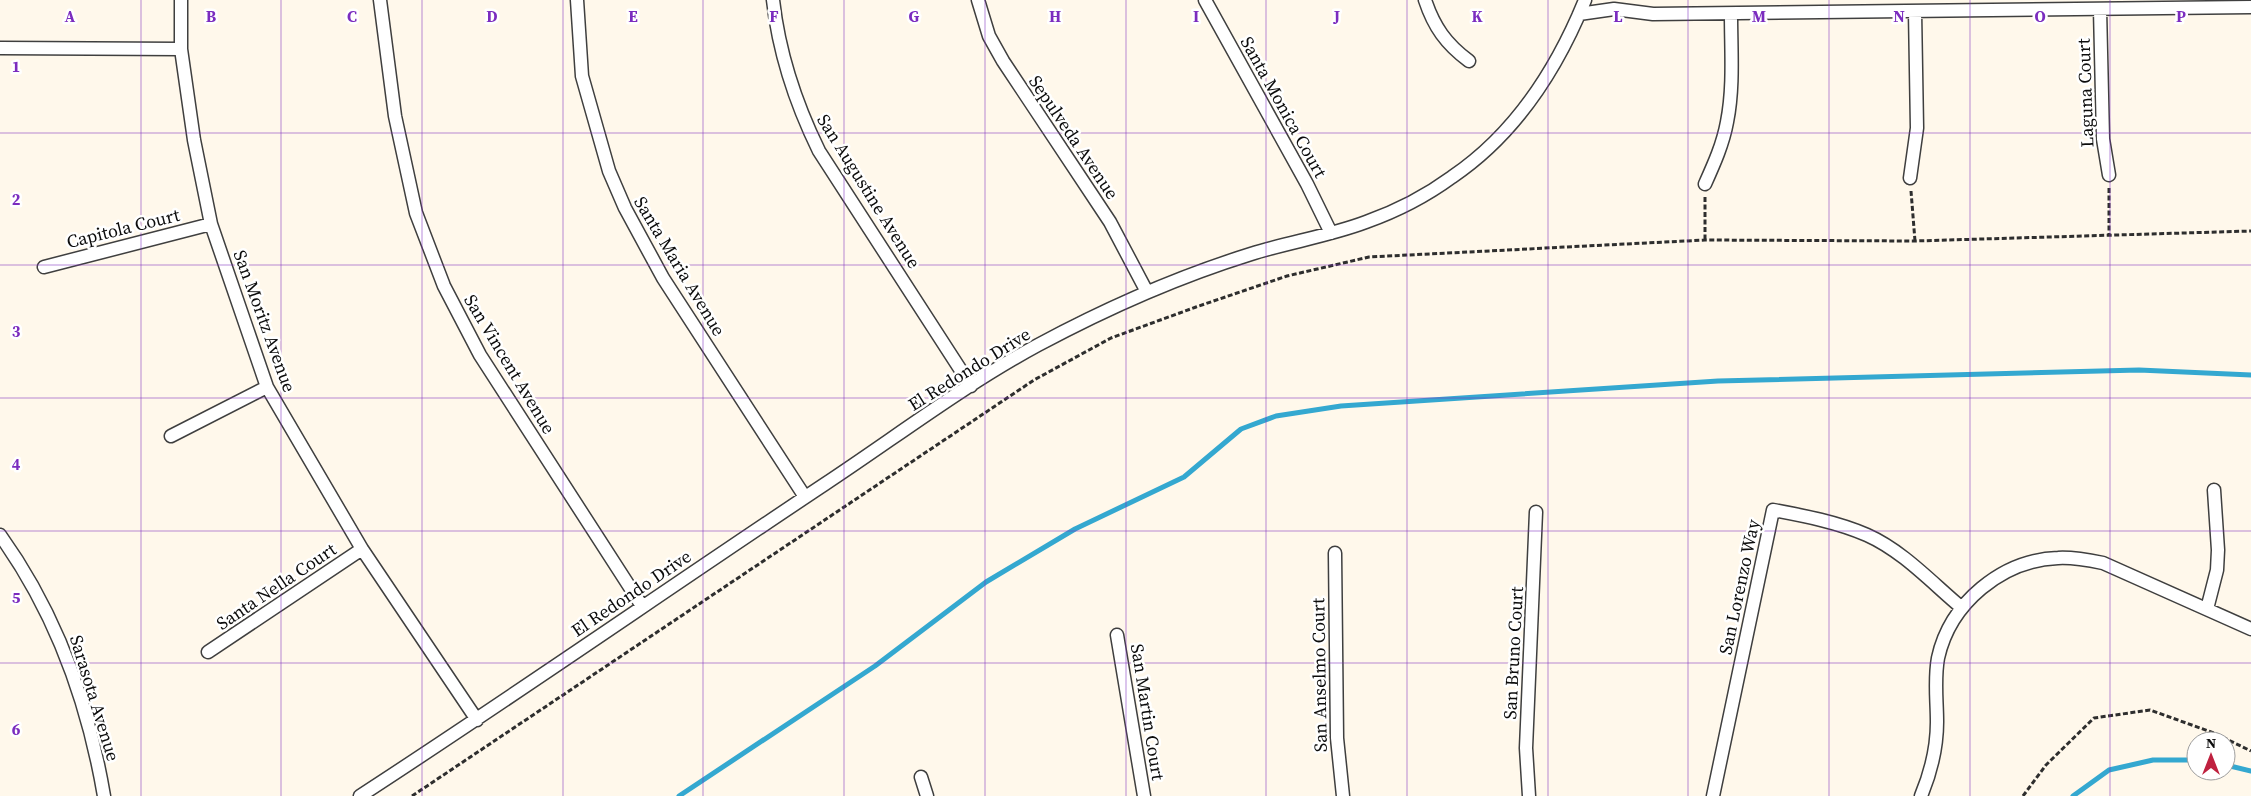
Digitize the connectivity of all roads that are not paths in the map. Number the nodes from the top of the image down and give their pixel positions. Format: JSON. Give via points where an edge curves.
{"nodes":[{"id":1,"x":181,"y":0,"type":"edge"},
{"id":2,"x":380,"y":0,"type":"edge"},
{"id":3,"x":577,"y":0,"type":"edge"},
{"id":4,"x":773,"y":0,"type":"edge"},
{"id":5,"x":978,"y":0,"type":"edge"},
{"id":6,"x":1205,"y":0,"type":"edge"},
{"id":7,"x":1424,"y":0,"type":"edge"},
{"id":8,"x":1585,"y":0,"type":"edge"},
{"id":9,"x":2251,"y":7,"type":"edge"},
{"id":10,"x":2100,"y":9,"type":"junction"},
{"id":11,"x":1915,"y":11,"type":"junction"},
{"id":12,"x":1579,"y":14,"type":"junction"},
{"id":13,"x":1731,"y":14,"type":"junction"},
{"id":14,"x":0,"y":48,"type":"edge"},
{"id":15,"x":182,"y":49,"type":"junction"},
{"id":16,"x":1469,"y":60,"type":"dead end"},
{"id":17,"x":2109,"y":175,"type":"road end"},
{"id":18,"x":1910,"y":178,"type":"road end"},
{"id":19,"x":1705,"y":184,"type":"road end"},
{"id":20,"x":212,"y":224,"type":"junction"},
{"id":21,"x":1332,"y":233,"type":"junction"},
{"id":22,"x":44,"y":266,"type":"dead end"},
{"id":23,"x":1147,"y":292,"type":"junction"},
{"id":24,"x":971,"y":386,"type":"junction"},
{"id":25,"x":267,"y":387,"type":"junction"},
{"id":26,"x":171,"y":436,"type":"dead end"},
{"id":27,"x":2214,"y":490,"type":"dead end"},
{"id":28,"x":805,"y":497,"type":"junction"},
{"id":29,"x":1536,"y":512,"type":"dead end"},
{"id":30,"x":0,"y":535,"type":"edge"},
{"id":31,"x":362,"y":549,"type":"junction"},
{"id":32,"x":1334,"y":554,"type":"dead end"},
{"id":33,"x":642,"y":606,"type":"junction"},
{"id":34,"x":1962,"y":608,"type":"junction"},
{"id":35,"x":2207,"y":609,"type":"junction"},
{"id":36,"x":2251,"y":629,"type":"edge"},
{"id":37,"x":1117,"y":634,"type":"dead end"},
{"id":38,"x":208,"y":652,"type":"dead end"},
{"id":39,"x":477,"y":720,"type":"junction"},
{"id":40,"x":921,"y":777,"type":"dead end"},
{"id":41,"x":104,"y":796,"type":"edge"},
{"id":42,"x":360,"y":796,"type":"edge"},
{"id":43,"x":927,"y":796,"type":"edge"},
{"id":44,"x":1144,"y":796,"type":"edge"},
{"id":45,"x":1344,"y":796,"type":"edge"},
{"id":46,"x":1529,"y":796,"type":"edge"},
{"id":47,"x":1713,"y":796,"type":"edge"},
{"id":48,"x":1921,"y":796,"type":"edge"}],
"edges":[{"from":1,"to":15,"type":"street","name":"San Moritz Avenue"},
{"from":2,"to":33,"type":"street","name":"San Vincent Avenue","via":[[395,116],[416,213],[444,286],[491,372]]},
{"from":3,"to":28,"type":"street","name":"Santa Maria Avenue","via":[[582,76],[609,171],[624,208],[663,278]]},
{"from":4,"to":24,"type":"street","name":"San Augustine Avenue","via":[[786,74],[819,151]]},
{"from":5,"to":23,"type":"street","name":"Sepulveda Avenue","via":[[989,36],[1003,61],[1110,222]]},
{"from":6,"to":21,"type":"street","name":"Santa Monica Court"},
{"from":7,"to":16,"type":"street","via":[[1440,34]]},
{"from":8,"to":12,"type":"street","name":"El Redondo Drive"},
{"from":9,"to":10,"type":"street"},
{"from":10,"to":11,"type":"street"},
{"from":10,"to":17,"type":"street","name":"Laguna Court","via":[[2102,139]]},
{"from":11,"to":13,"type":"street"},
{"from":11,"to":18,"type":"street","via":[[1917,128]]},
{"from":12,"to":13,"type":"street","via":[[1614,9],[1652,14]]},
{"from":12,"to":21,"type":"street","name":"El Redondo Drive","via":[[1540,86],[1520,113],[1476,159],[1406,205]]},
{"from":13,"to":19,"type":"street","via":[[1731,93],[1727,124]]},
{"from":14,"to":15,"type":"street"},
{"from":15,"to":20,"type":"street","name":"San Moritz Avenue","via":[[194,140]]},
{"from":20,"to":22,"type":"street","name":"Capitola Court"},
{"from":20,"to":25,"type":"street","name":"San Moritz Avenue"},
{"from":21,"to":23,"type":"street","name":"El Redondo Drive","via":[[1251,254]]},
{"from":23,"to":24,"type":"street","name":"El Redondo Drive","via":[[1035,347]]},
{"from":24,"to":28,"type":"street","name":"El Redondo Drive"},
{"from":25,"to":26,"type":"street"},
{"from":25,"to":31,"type":"street","name":"San Moritz Avenue"},
{"from":27,"to":35,"type":"street","via":[[2218,550]]},
{"from":28,"to":33,"type":"street","name":"El Redondo Drive"},
{"from":29,"to":46,"type":"street","name":"San Bruno Court","via":[[1526,748]]},
{"from":30,"to":41,"type":"street","name":"Sarasota Avenue","via":[[60,637],[89,725]]},
{"from":31,"to":38,"type":"street","name":"Santa Nella Court"},
{"from":31,"to":39,"type":"street","name":"San Moritz Avenue"},
{"from":32,"to":45,"type":"street","name":"San Anselmo Court","via":[[1337,738]]},
{"from":33,"to":39,"type":"street","name":"El Redondo Drive"},
{"from":34,"to":35,"type":"street","via":[[1994,578],[2015,567],[2035,561],[2080,558],[2103,563]]},
{"from":34,"to":47,"type":"street","name":"San Lorenzo Way","via":[[1907,561],[1869,536],[1844,526],[1773,510]]},
{"from":34,"to":48,"type":"street","via":[[1947,633],[1939,656],[1935,678],[1937,723],[1934,751]]},
{"from":35,"to":36,"type":"street"},
{"from":37,"to":44,"type":"street","name":"San Martin Court"},
{"from":39,"to":42,"type":"street","name":"El Redondo Drive"},
{"from":40,"to":43,"type":"street"}]}
